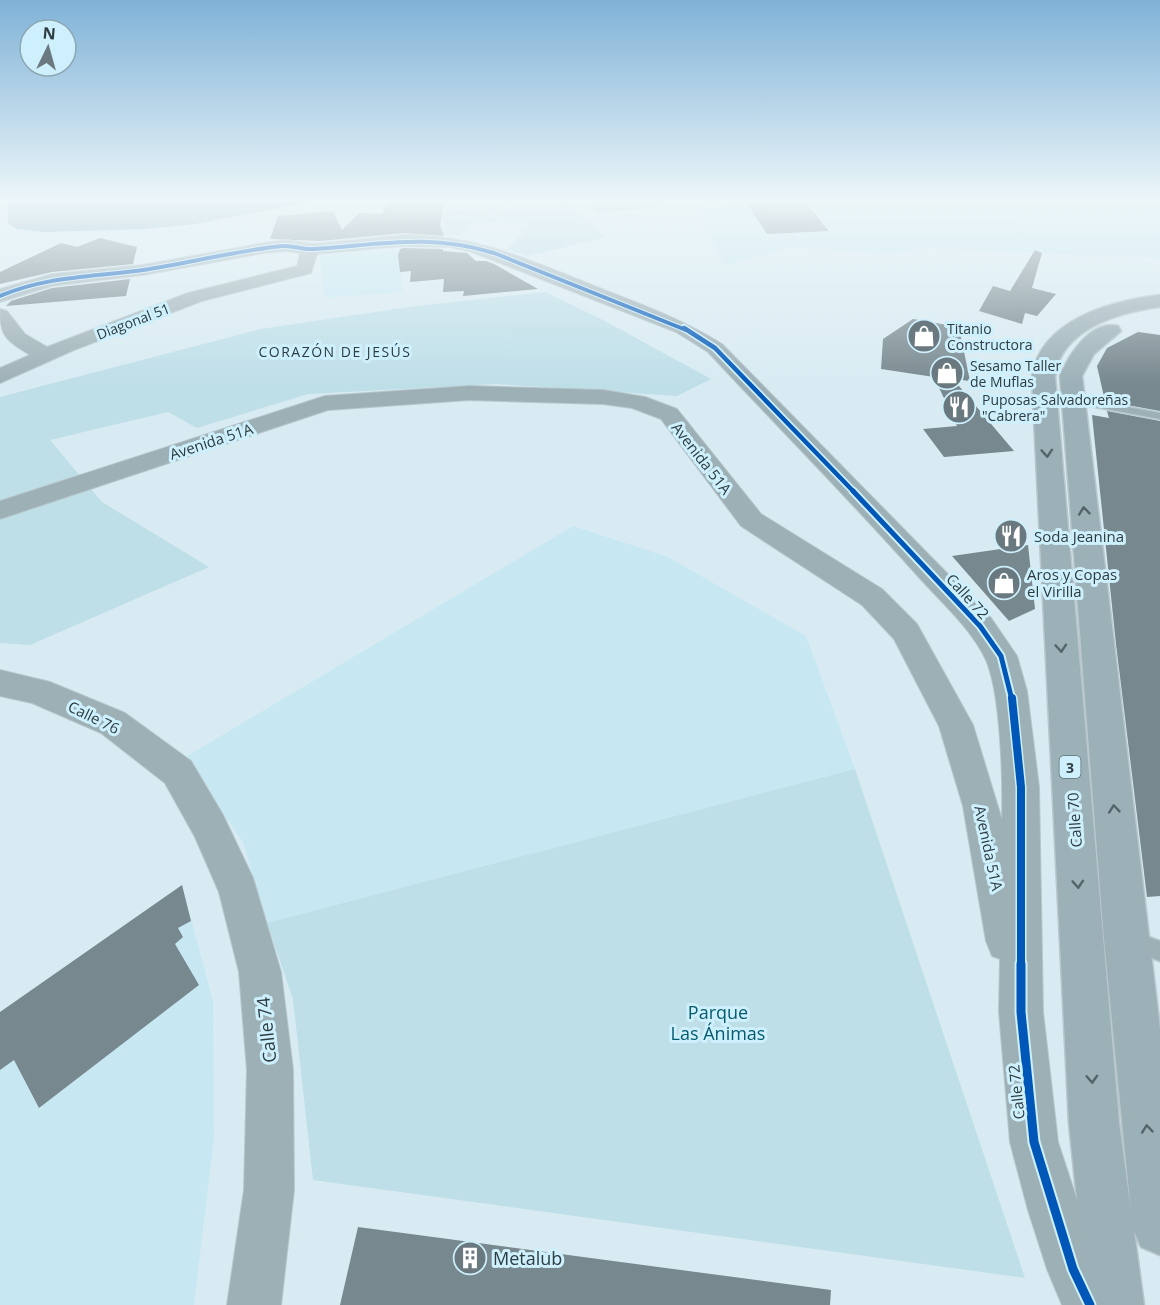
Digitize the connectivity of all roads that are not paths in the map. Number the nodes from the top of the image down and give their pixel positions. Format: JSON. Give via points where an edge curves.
{"nodes":[{"id":1,"x":187,"y":263,"type":"edge"},
{"id":2,"x":296,"y":263,"type":"edge"},
{"id":3,"x":518,"y":263,"type":"edge"},
{"id":4,"x":0,"y":296,"type":"edge"},
{"id":5,"x":1160,"y":301,"type":"edge"},
{"id":6,"x":0,"y":315,"type":"edge"},
{"id":7,"x":1160,"y":315,"type":"edge"},
{"id":8,"x":46,"y":356,"type":"junction"},
{"id":9,"x":0,"y":376,"type":"edge"},
{"id":10,"x":1073,"y":400,"type":"junction"},
{"id":11,"x":1160,"y":416,"type":"edge"},
{"id":12,"x":0,"y":510,"type":"edge"},
{"id":13,"x":0,"y":683,"type":"edge"},
{"id":14,"x":178,"y":772,"type":"joint"},
{"id":15,"x":1126,"y":939,"type":"junction"},
{"id":16,"x":1160,"y":951,"type":"edge"},
{"id":17,"x":1022,"y":1012,"type":"junction"},
{"id":18,"x":1160,"y":1228,"type":"edge"},
{"id":19,"x":254,"y":1305,"type":"edge"},
{"id":20,"x":1090,"y":1305,"type":"edge"},
{"id":21,"x":1116,"y":1305,"type":"edge"}],
"edges":[{"from":1,"to":4,"type":"street","via":[[31,283]]},
{"from":2,"to":8,"type":"street","name":"Diagonal 51","via":[[195,297]]},
{"from":3,"to":17,"type":"street","name":"Calle 72","via":[[683,328],[715,348],[980,626],[1001,656],[1011,691],[1021,787]]},
{"from":5,"to":21,"type":"main road","name":"Calle 70","number":"3","one_way":true,"via":[[1091,319],[1052,352],[1044,368],[1094,1123]]},
{"from":6,"to":8,"type":"street","via":[[18,338]]},
{"from":7,"to":10,"type":"main road","via":[[1119,326],[1095,339],[1078,357],[1071,376]]},
{"from":8,"to":9,"type":"street","name":"Diagonal 51"},
{"from":10,"to":11,"type":"lane"},
{"from":15,"to":10,"type":"main road","one_way":true},
{"from":12,"to":17,"type":"street","name":"Avenida 51A","via":[[325,403],[469,393],[592,397],[637,402],[669,414],[751,520],[872,597],[906,632],[956,725],[978,796]]},
{"from":13,"to":14,"type":"street","name":"Calle 76","via":[[38,691],[113,723]]},
{"from":14,"to":19,"type":"street","name":"Calle 74","via":[[210,827],[239,892],[260,972],[270,1070],[268,1190]]},
{"from":15,"to":16,"type":"lane"},
{"from":18,"to":15,"type":"main road","one_way":true},
{"from":17,"to":20,"type":"street","name":"Calle 72","via":[[1034,1142],[1053,1210]]}]}
